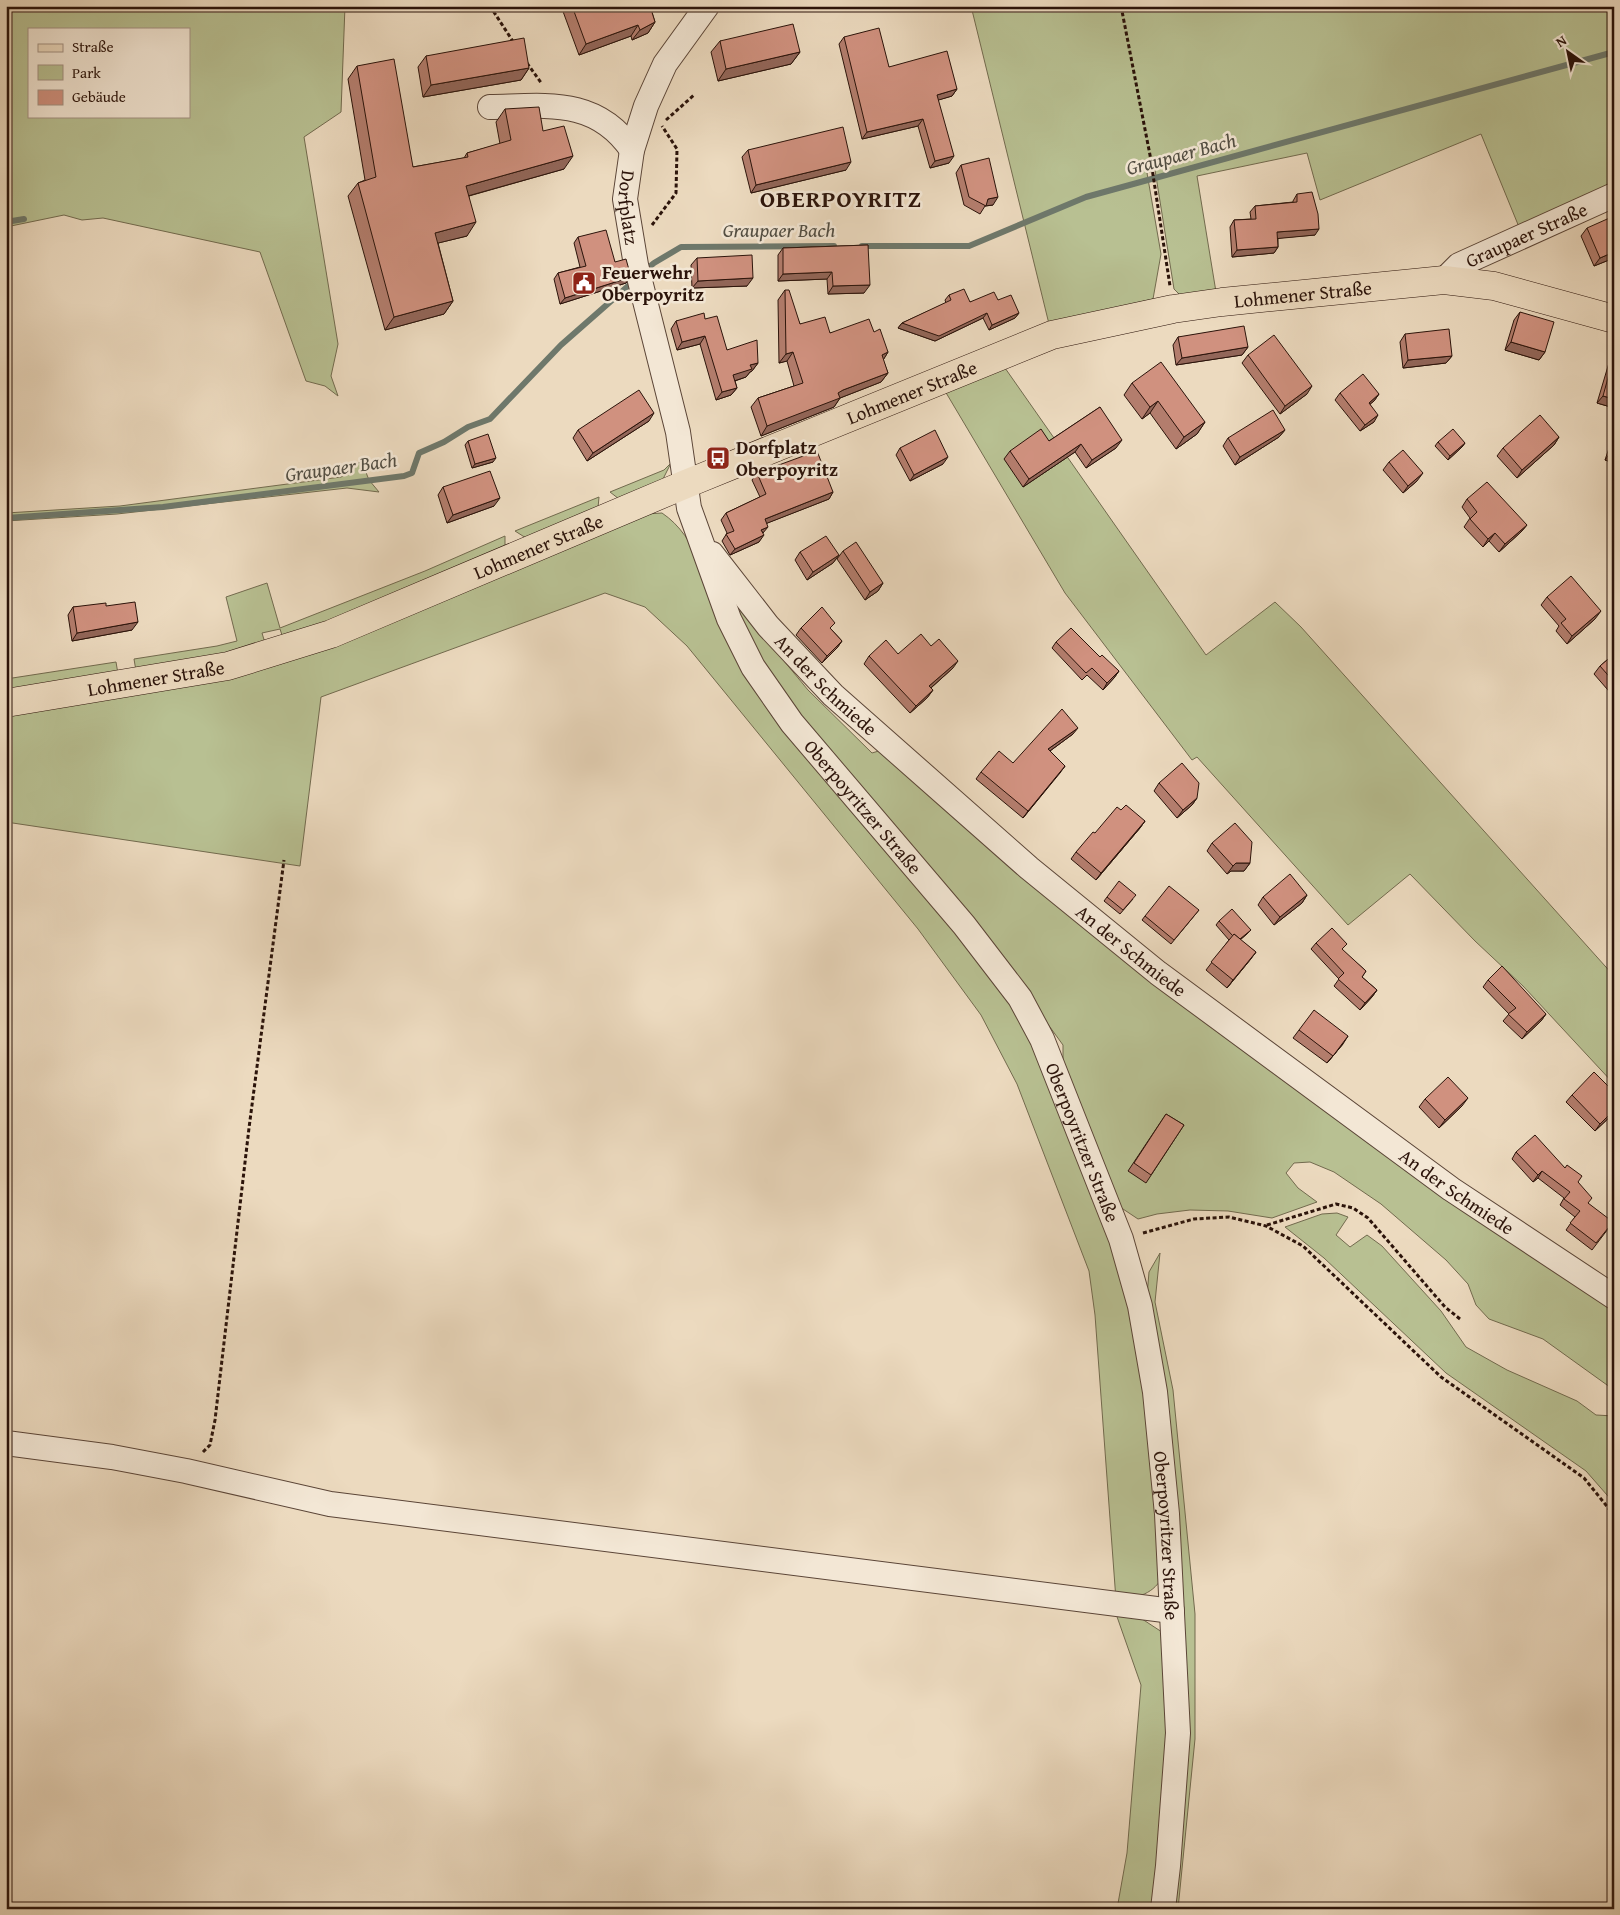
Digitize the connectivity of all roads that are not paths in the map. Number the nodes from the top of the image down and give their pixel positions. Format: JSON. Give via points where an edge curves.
{"nodes":[{"id":1,"x":707,"y":6,"type":"edge"},
{"id":2,"x":490,"y":107,"type":"dead end"},
{"id":3,"x":632,"y":150,"type":"junction"},
{"id":4,"x":1614,"y":195,"type":"edge"},
{"id":5,"x":1444,"y":280,"type":"junction"},
{"id":6,"x":1614,"y":319,"type":"edge"},
{"id":7,"x":686,"y":484,"type":"junction"},
{"id":8,"x":703,"y":542,"type":"junction"},
{"id":9,"x":6,"y":703,"type":"edge"},
{"id":10,"x":1614,"y":1297,"type":"edge"},
{"id":11,"x":6,"y":1444,"type":"edge"},
{"id":12,"x":1172,"y":1611,"type":"junction"},
{"id":13,"x":1162,"y":1909,"type":"edge"}],
"edges":[{"from":1,"to":3,"type":"street","name":"Dorfplatz","via":[[664,64]]},
{"from":2,"to":3,"type":"street","via":[[560,106],[584,110],[605,121]]},
{"from":3,"to":7,"type":"street","name":"Dorfplatz","via":[[625,200],[642,288],[678,432]]},
{"from":4,"to":5,"type":"street","name":"Graupaer Straße","via":[[1458,265]]},
{"from":5,"to":6,"type":"main road","name":"Lohmener Straße","via":[[1494,286]]},
{"from":5,"to":7,"type":"main road","name":"Lohmener Straße","via":[[1222,302],[1052,335]]},
{"from":7,"to":8,"type":"street","name":"Oberpoyritzer Straße","via":[[689,508]]},
{"from":7,"to":9,"type":"main road","name":"Lohmener Straße","via":[[331,634],[260,658],[192,673]]},
{"from":8,"to":10,"type":"street","name":"An der Schmiede","via":[[768,626],[833,695],[1036,874],[1158,973],[1451,1189]]},
{"from":8,"to":12,"type":"street","name":"Oberpoyritzer Straße","via":[[729,618],[753,667],[792,723],[964,925],[1020,998],[1042,1039],[1121,1239],[1140,1306],[1155,1392],[1167,1514]]},
{"from":11,"to":12,"type":"street","via":[[112,1457],[330,1504]]},
{"from":12,"to":13,"type":"street","name":"Oberpoyritzer Straße","via":[[1178,1733]]}]}
